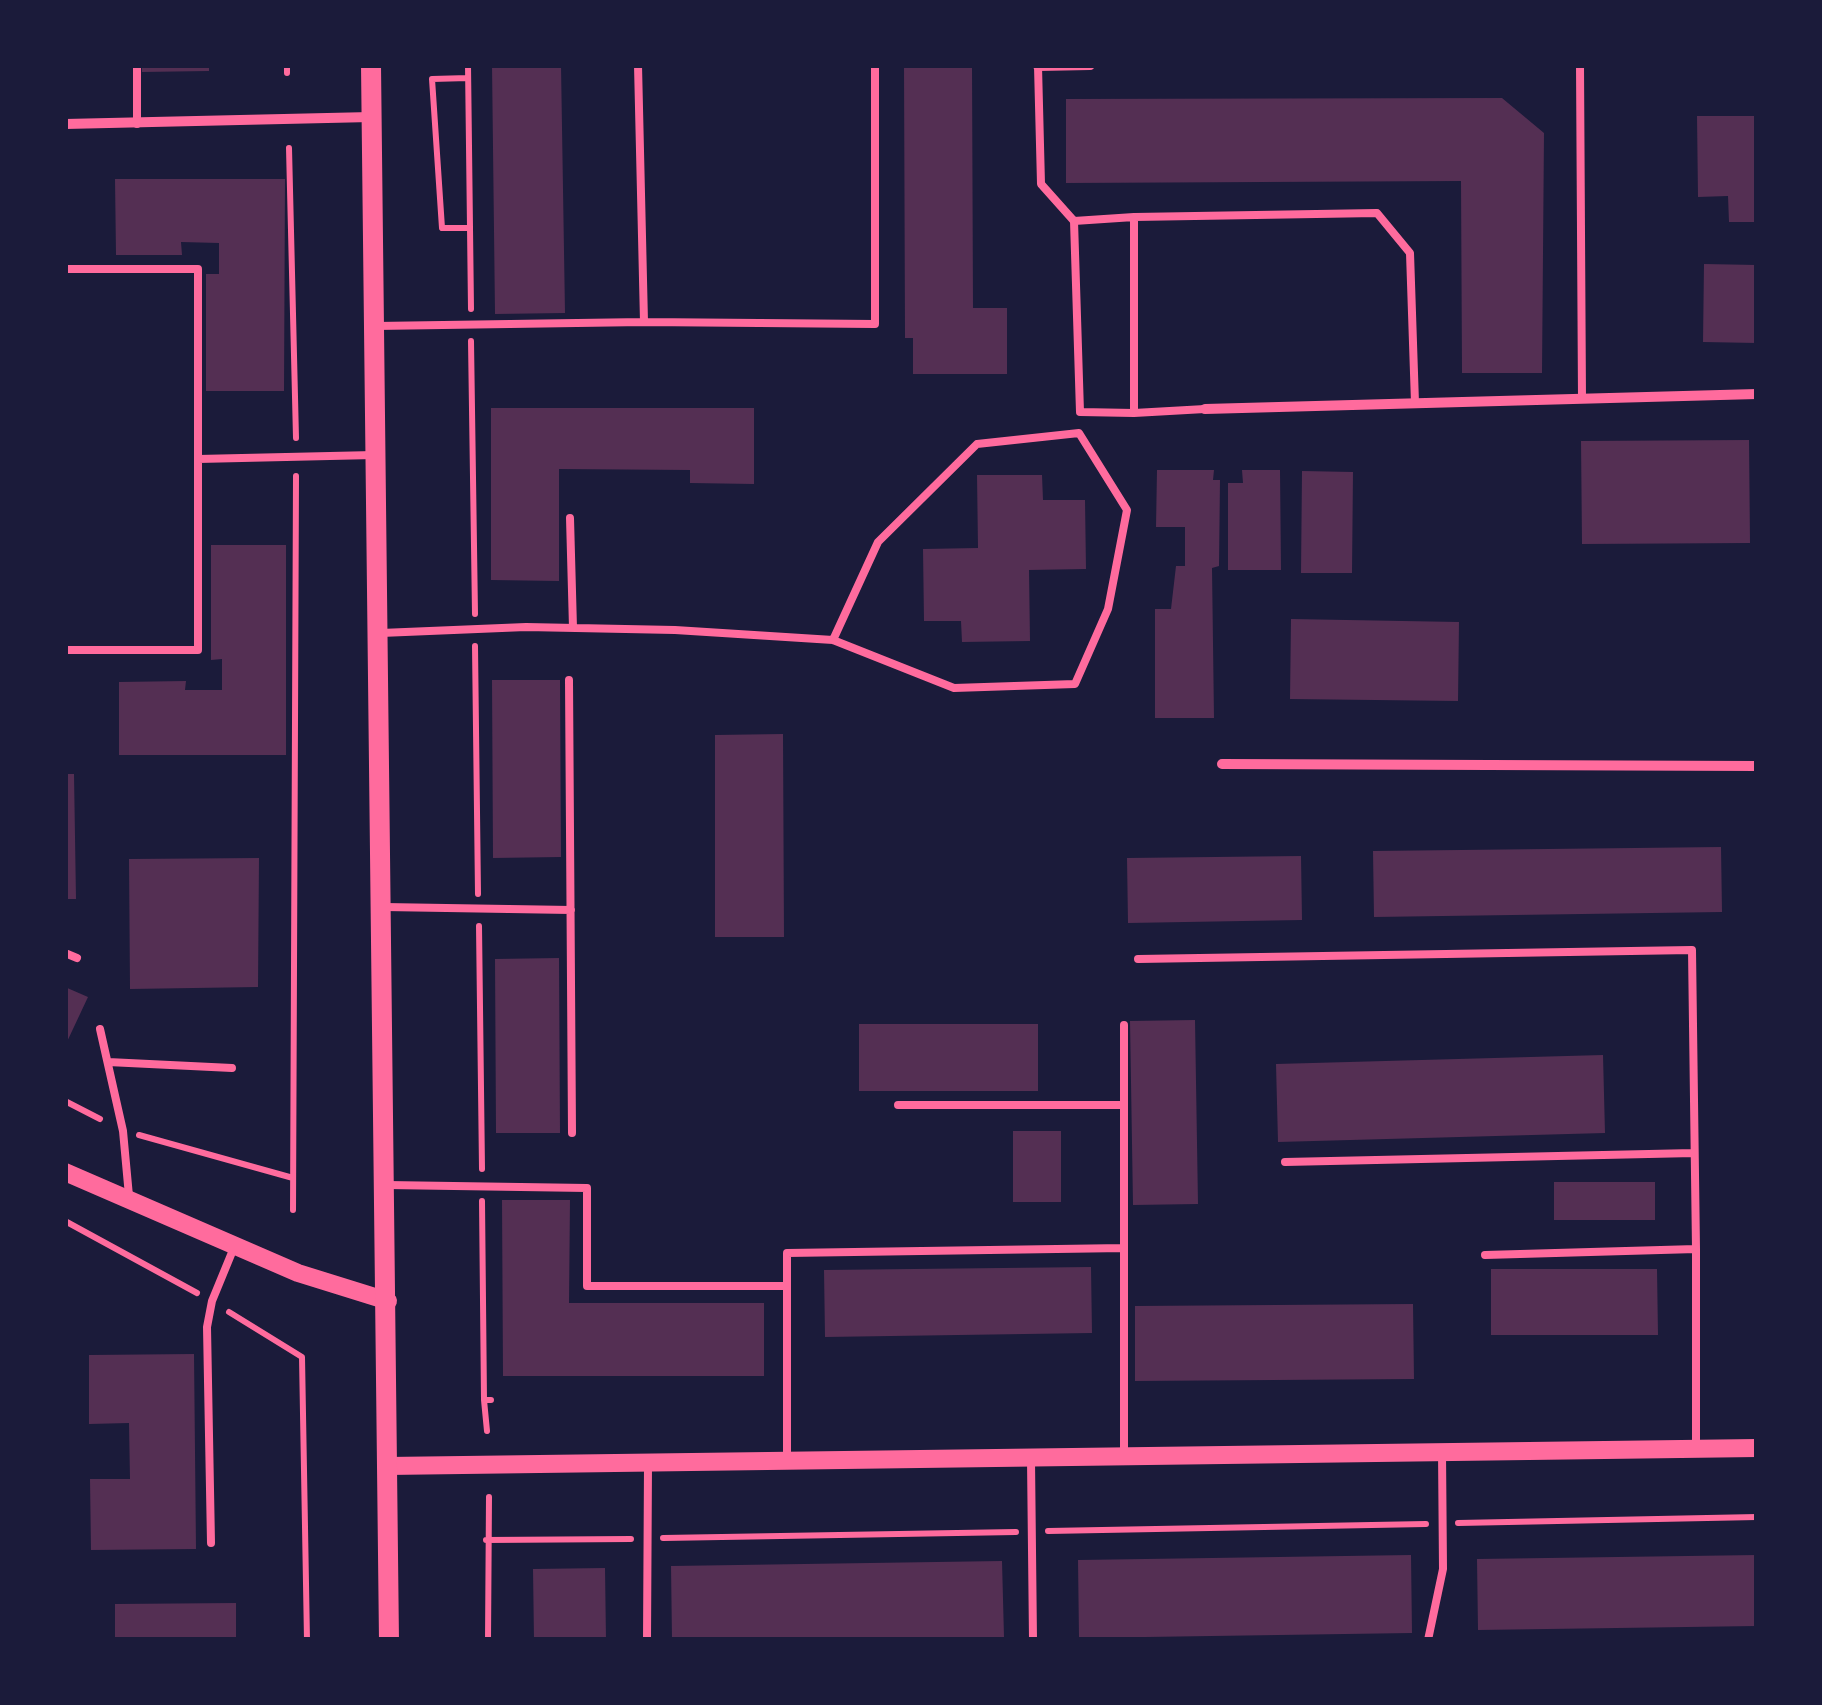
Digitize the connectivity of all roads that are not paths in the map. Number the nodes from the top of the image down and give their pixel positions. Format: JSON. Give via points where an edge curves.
{"nodes":[{"id":1,"x":137,"y":65,"type":"edge"},
{"id":2,"x":370,"y":65,"type":"edge"},
{"id":3,"x":638,"y":65,"type":"edge"},
{"id":4,"x":875,"y":65,"type":"edge"},
{"id":5,"x":1090,"y":65,"type":"edge"},
{"id":6,"x":1580,"y":65,"type":"edge"},
{"id":7,"x":1038,"y":66,"type":"edge"},
{"id":8,"x":371,"y":117,"type":"junction"},
{"id":9,"x":65,"y":124,"type":"edge"},
{"id":10,"x":138,"y":124,"type":"junction"},
{"id":11,"x":1134,"y":217,"type":"junction"},
{"id":12,"x":1074,"y":221,"type":"junction"},
{"id":13,"x":65,"y":269,"type":"edge"},
{"id":14,"x":644,"y":322,"type":"junction"},
{"id":15,"x":374,"y":326,"type":"junction"},
{"id":16,"x":1757,"y":394,"type":"edge"},
{"id":17,"x":1582,"y":399,"type":"junction"},
{"id":18,"x":1415,"y":403,"type":"junction"},
{"id":19,"x":1206,"y":409,"type":"joint"},
{"id":20,"x":1134,"y":413,"type":"junction"},
{"id":21,"x":378,"y":455,"type":"junction"},
{"id":22,"x":198,"y":459,"type":"junction"},
{"id":23,"x":570,"y":518,"type":"dead end"},
{"id":24,"x":572,"y":628,"type":"junction"},
{"id":25,"x":381,"y":632,"type":"junction"},
{"id":26,"x":833,"y":640,"type":"junction"},
{"id":27,"x":65,"y":650,"type":"edge"},
{"id":28,"x":570,"y":680,"type":"dead end"},
{"id":29,"x":1222,"y":764,"type":"dead end"},
{"id":30,"x":1757,"y":766,"type":"edge"},
{"id":31,"x":384,"y":906,"type":"junction"},
{"id":32,"x":571,"y":910,"type":"junction"},
{"id":33,"x":65,"y":953,"type":"edge"},
{"id":34,"x":77,"y":958,"type":"dead end"},
{"id":35,"x":1138,"y":959,"type":"dead end"},
{"id":36,"x":1124,"y":1025,"type":"dead end"},
{"id":37,"x":100,"y":1029,"type":"dead end"},
{"id":38,"x":108,"y":1062,"type":"junction"},
{"id":39,"x":232,"y":1068,"type":"dead end"},
{"id":40,"x":898,"y":1105,"type":"dead end"},
{"id":41,"x":1124,"y":1105,"type":"junction"},
{"id":42,"x":572,"y":1132,"type":"dead end"},
{"id":43,"x":1694,"y":1153,"type":"junction"},
{"id":44,"x":1285,"y":1162,"type":"dead end"},
{"id":45,"x":65,"y":1172,"type":"edge"},
{"id":46,"x":387,"y":1185,"type":"junction"},
{"id":47,"x":129,"y":1200,"type":"junction"},
{"id":48,"x":235,"y":1244,"type":"junction"},
{"id":49,"x":1124,"y":1248,"type":"junction"},
{"id":50,"x":1696,"y":1249,"type":"junction"},
{"id":51,"x":1485,"y":1255,"type":"dead end"},
{"id":52,"x":787,"y":1286,"type":"junction"},
{"id":53,"x":388,"y":1302,"type":"junction"},
{"id":54,"x":1757,"y":1448,"type":"edge"},
{"id":55,"x":1696,"y":1449,"type":"junction"},
{"id":56,"x":1442,"y":1452,"type":"junction"},
{"id":57,"x":1124,"y":1456,"type":"junction"},
{"id":58,"x":1031,"y":1458,"type":"junction"},
{"id":59,"x":787,"y":1461,"type":"junction"},
{"id":60,"x":648,"y":1463,"type":"junction"},
{"id":61,"x":387,"y":1466,"type":"junction"},
{"id":62,"x":211,"y":1543,"type":"dead end"},
{"id":63,"x":390,"y":1640,"type":"edge"},
{"id":64,"x":647,"y":1640,"type":"edge"},
{"id":65,"x":1033,"y":1640,"type":"edge"},
{"id":66,"x":1428,"y":1640,"type":"edge"}],
"edges":[{"from":1,"to":10,"type":"lane"},
{"from":2,"to":8,"type":"main road"},
{"from":3,"to":14,"type":"lane"},
{"from":4,"to":14,"type":"lane","via":[[875,324]]},
{"from":5,"to":7,"type":"street"},
{"from":6,"to":17,"type":"lane"},
{"from":7,"to":12,"type":"lane","via":[[1041,184]]},
{"from":8,"to":10,"type":"street"},
{"from":8,"to":15,"type":"main road"},
{"from":9,"to":10,"type":"street"},
{"from":11,"to":12,"type":"lane"},
{"from":11,"to":18,"type":"lane","via":[[1377,213],[1410,253]]},
{"from":11,"to":20,"type":"lane"},
{"from":12,"to":20,"type":"lane","via":[[1080,412]]},
{"from":13,"to":22,"type":"lane","via":[[198,269]]},
{"from":14,"to":15,"type":"lane"},
{"from":15,"to":21,"type":"main road"},
{"from":16,"to":17,"type":"street"},
{"from":17,"to":18,"type":"street"},
{"from":18,"to":19,"type":"street"},
{"from":19,"to":20,"type":"lane"},
{"from":21,"to":22,"type":"lane"},
{"from":21,"to":25,"type":"main road"},
{"from":22,"to":27,"type":"lane","via":[[198,650]]},
{"from":23,"to":24,"type":"lane"},
{"from":24,"to":25,"type":"lane"},
{"from":24,"to":26,"type":"lane"},
{"from":25,"to":31,"type":"main road"},
{"from":26,"to":26,"type":"lane","via":[[954,688],[1075,684],[1108,610],[1127,510],[1079,433],[978,444],[878,542]]},
{"from":28,"to":32,"type":"lane"},
{"from":29,"to":30,"type":"street"},
{"from":31,"to":32,"type":"lane"},
{"from":31,"to":46,"type":"main road"},
{"from":32,"to":42,"type":"lane"},
{"from":33,"to":34,"type":"lane"},
{"from":35,"to":43,"type":"lane","via":[[1692,950]]},
{"from":36,"to":41,"type":"lane"},
{"from":37,"to":38,"type":"lane"},
{"from":38,"to":39,"type":"lane"},
{"from":38,"to":47,"type":"lane"},
{"from":40,"to":41,"type":"lane"},
{"from":41,"to":49,"type":"lane"},
{"from":43,"to":44,"type":"lane"},
{"from":43,"to":50,"type":"lane"},
{"from":45,"to":47,"type":"street"},
{"from":46,"to":52,"type":"lane","via":[[586,1188],[587,1286]]},
{"from":46,"to":53,"type":"main road"},
{"from":47,"to":48,"type":"street"},
{"from":48,"to":53,"type":"street"},
{"from":48,"to":62,"type":"lane","via":[[212,1301],[206,1344]]},
{"from":49,"to":52,"type":"lane","via":[[787,1253]]},
{"from":49,"to":57,"type":"lane"},
{"from":50,"to":51,"type":"lane"},
{"from":50,"to":55,"type":"lane"},
{"from":52,"to":59,"type":"lane"},
{"from":53,"to":61,"type":"main road"},
{"from":54,"to":55,"type":"street"},
{"from":55,"to":56,"type":"street"},
{"from":56,"to":57,"type":"street"},
{"from":56,"to":66,"type":"lane","via":[[1443,1568]]},
{"from":57,"to":58,"type":"street"},
{"from":58,"to":59,"type":"street"},
{"from":58,"to":65,"type":"lane"},
{"from":59,"to":60,"type":"street"},
{"from":60,"to":61,"type":"street"},
{"from":60,"to":64,"type":"lane"},
{"from":61,"to":63,"type":"main road"}]}
